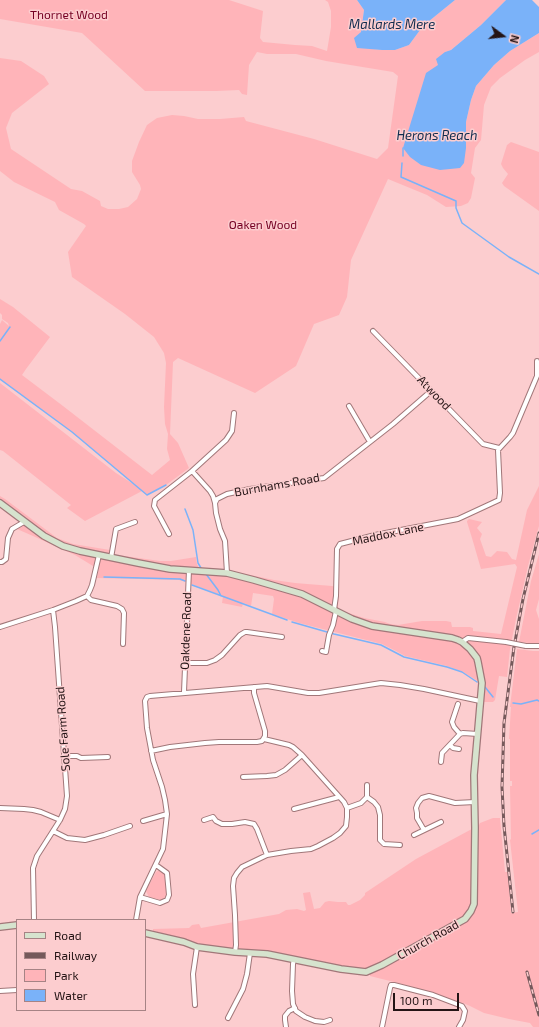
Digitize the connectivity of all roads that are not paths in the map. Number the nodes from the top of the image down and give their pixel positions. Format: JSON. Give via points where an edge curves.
{"nodes":[{"id":1,"x":373,"y":330,"type":"dead end"},
{"id":2,"x":537,"y":361,"type":"dead end"},
{"id":3,"x":431,"y":391,"type":"junction"},
{"id":4,"x":349,"y":406,"type":"dead end"},
{"id":5,"x":234,"y":413,"type":"dead end"},
{"id":6,"x":370,"y":442,"type":"junction"},
{"id":7,"x":498,"y":448,"type":"junction"},
{"id":8,"x":192,"y":471,"type":"junction"},
{"id":9,"x":0,"y":503,"type":"edge"},
{"id":10,"x":215,"y":503,"type":"junction"},
{"id":11,"x":24,"y":522,"type":"junction"},
{"id":12,"x":135,"y":522,"type":"dead end"},
{"id":13,"x":169,"y":534,"type":"dead end"},
{"id":14,"x":99,"y":555,"type":"junction"},
{"id":15,"x":111,"y":558,"type":"junction"},
{"id":16,"x":0,"y":562,"type":"edge"},
{"id":17,"x":189,"y":570,"type":"junction"},
{"id":18,"x":227,"y":572,"type":"junction"},
{"id":19,"x":87,"y":596,"type":"junction"},
{"id":20,"x":53,"y":610,"type":"junction"},
{"id":21,"x":335,"y":611,"type":"junction"},
{"id":22,"x":0,"y":627,"type":"edge"},
{"id":23,"x":282,"y":637,"type":"dead end"},
{"id":24,"x":462,"y":642,"type":"junction"},
{"id":25,"x":123,"y":644,"type":"dead end"},
{"id":26,"x":539,"y":646,"type":"edge"},
{"id":27,"x":322,"y":651,"type":"dead end"},
{"id":28,"x":184,"y":664,"type":"junction"},
{"id":29,"x":254,"y":687,"type":"junction"},
{"id":30,"x":184,"y":692,"type":"junction"},
{"id":31,"x":480,"y":701,"type":"junction"},
{"id":32,"x":458,"y":704,"type":"dead end"},
{"id":33,"x":460,"y":734,"type":"junction"},
{"id":34,"x":478,"y":734,"type":"junction"},
{"id":35,"x":264,"y":739,"type":"junction"},
{"id":36,"x":450,"y":745,"type":"junction"},
{"id":37,"x":459,"y":749,"type":"dead end"},
{"id":38,"x":151,"y":751,"type":"junction"},
{"id":39,"x":302,"y":755,"type":"junction"},
{"id":40,"x":65,"y":756,"type":"junction"},
{"id":41,"x":108,"y":757,"type":"dead end"},
{"id":42,"x":441,"y":762,"type":"dead end"},
{"id":43,"x":243,"y":777,"type":"dead end"},
{"id":44,"x":367,"y":785,"type":"dead end"},
{"id":45,"x":339,"y":796,"type":"junction"},
{"id":46,"x":367,"y":797,"type":"junction"},
{"id":47,"x":474,"y":802,"type":"junction"},
{"id":48,"x":0,"y":808,"type":"edge"},
{"id":49,"x":347,"y":808,"type":"junction"},
{"id":50,"x":294,"y":809,"type":"dead end"},
{"id":51,"x":167,"y":814,"type":"junction"},
{"id":52,"x":60,"y":820,"type":"junction"},
{"id":53,"x":204,"y":820,"type":"dead end"},
{"id":54,"x":143,"y":822,"type":"dead end"},
{"id":55,"x":441,"y":822,"type":"dead end"},
{"id":56,"x":130,"y":826,"type":"dead end"},
{"id":57,"x":424,"y":830,"type":"junction"},
{"id":58,"x":53,"y":831,"type":"junction"},
{"id":59,"x":414,"y":835,"type":"dead end"},
{"id":60,"x":400,"y":845,"type":"dead end"},
{"id":61,"x":267,"y":855,"type":"junction"},
{"id":62,"x":156,"y":865,"type":"junction"},
{"id":63,"x":140,"y":897,"type":"junction"},
{"id":64,"x":34,"y":919,"type":"edge"},
{"id":65,"x":136,"y":919,"type":"edge"},
{"id":66,"x":16,"y":925,"type":"edge"},
{"id":67,"x":0,"y":927,"type":"edge"},
{"id":68,"x":146,"y":933,"type":"edge"},
{"id":69,"x":197,"y":947,"type":"junction"},
{"id":70,"x":235,"y":952,"type":"junction"},
{"id":71,"x":250,"y":953,"type":"junction"},
{"id":72,"x":294,"y":959,"type":"junction"},
{"id":73,"x":16,"y":990,"type":"edge"},
{"id":74,"x":0,"y":991,"type":"edge"},
{"id":75,"x":195,"y":1005,"type":"dead end"},
{"id":76,"x":295,"y":1008,"type":"junction"},
{"id":77,"x":228,"y":1018,"type":"dead end"},
{"id":78,"x":330,"y":1020,"type":"dead end"},
{"id":79,"x":286,"y":1027,"type":"edge"},
{"id":80,"x":382,"y":1027,"type":"edge"},
{"id":81,"x":459,"y":1027,"type":"edge"}],
"edges":[{"from":1,"to":3,"type":"street","name":"Atwood"},
{"from":2,"to":7,"type":"street","via":[[537,376],[513,433]]},
{"from":3,"to":6,"type":"street","name":"Burnhams Road"},
{"from":3,"to":7,"type":"street","name":"Atwood","via":[[483,444]]},
{"from":4,"to":6,"type":"street"},
{"from":5,"to":8,"type":"street","via":[[232,431],[226,440]]},
{"from":6,"to":10,"type":"street","name":"Burnhams Road","via":[[324,478],[227,494],[218,498]]},
{"from":7,"to":21,"type":"street","name":"Maddox Lane","via":[[499,500],[458,520],[340,544],[337,549]]},
{"from":8,"to":10,"type":"street","via":[[210,491]]},
{"from":8,"to":13,"type":"street","via":[[155,500],[155,509]]},
{"from":9,"to":11,"type":"street"},
{"from":10,"to":18,"type":"street","via":[[217,519],[225,542]]},
{"from":11,"to":14,"type":"street","via":[[63,546]]},
{"from":11,"to":16,"type":"street","via":[[12,529],[8,538],[6,559]]},
{"from":12,"to":15,"type":"street","via":[[116,528]]},
{"from":14,"to":15,"type":"street"},
{"from":14,"to":19,"type":"street"},
{"from":15,"to":17,"type":"street"},
{"from":17,"to":18,"type":"street"},
{"from":17,"to":28,"type":"street","name":"Oakdene Road"},
{"from":18,"to":21,"type":"street","via":[[302,594]]},
{"from":19,"to":20,"type":"street"},
{"from":19,"to":25,"type":"street","via":[[91,600],[122,609]]},
{"from":20,"to":22,"type":"street"},
{"from":20,"to":40,"type":"street","name":"Sole Farm Road"},
{"from":21,"to":24,"type":"street","via":[[372,626],[452,638]]},
{"from":21,"to":27,"type":"street","via":[[326,652]]},
{"from":23,"to":28,"type":"street","via":[[245,632],[215,660]]},
{"from":24,"to":26,"type":"street","bridge":true,"via":[[468,638]]},
{"from":24,"to":31,"type":"street","name":"Church Road","via":[[474,654],[480,670]]},
{"from":28,"to":30,"type":"street","name":"Oakdene Road"},
{"from":29,"to":30,"type":"street"},
{"from":29,"to":31,"type":"street","via":[[274,686],[323,693],[388,683]]},
{"from":29,"to":35,"type":"street","via":[[265,731]]},
{"from":30,"to":38,"type":"street","via":[[150,696],[145,701]]},
{"from":31,"to":34,"type":"street","name":"Church Road"},
{"from":32,"to":33,"type":"street","via":[[452,722]]},
{"from":33,"to":34,"type":"street"},
{"from":33,"to":36,"type":"street"},
{"from":34,"to":47,"type":"street","name":"Church Road"},
{"from":35,"to":38,"type":"street","via":[[259,742],[205,743]]},
{"from":35,"to":39,"type":"street","via":[[289,745]]},
{"from":36,"to":37,"type":"street"},
{"from":36,"to":42,"type":"street","via":[[442,753]]},
{"from":38,"to":51,"type":"street"},
{"from":39,"to":43,"type":"street","via":[[276,775]]},
{"from":39,"to":45,"type":"street"},
{"from":40,"to":41,"type":"street"},
{"from":40,"to":52,"type":"street","name":"Sole Farm Road","via":[[68,796]]},
{"from":44,"to":46,"type":"street"},
{"from":45,"to":49,"type":"street"},
{"from":45,"to":50,"type":"street"},
{"from":46,"to":49,"type":"street","via":[[361,803]]},
{"from":46,"to":60,"type":"street","via":[[378,808],[380,840],[384,844]]},
{"from":47,"to":57,"type":"street","via":[[455,803],[429,796],[422,798],[416,808],[417,818]]},
{"from":47,"to":72,"type":"street","name":"Church Road","via":[[474,904],[466,919],[366,972]]},
{"from":48,"to":52,"type":"street","via":[[32,810]]},
{"from":49,"to":61,"type":"street","via":[[346,826],[333,838],[311,849]]},
{"from":51,"to":54,"type":"street"},
{"from":51,"to":62,"type":"street","via":[[163,849]]},
{"from":52,"to":58,"type":"street","name":"Sole Farm Road"},
{"from":53,"to":61,"type":"street","via":[[213,817],[222,824],[254,824]]},
{"from":55,"to":57,"type":"street"},
{"from":56,"to":58,"type":"street","via":[[85,840],[66,838]]},
{"from":57,"to":59,"type":"street"},
{"from":58,"to":64,"type":"street","name":"Sole Farm Road","via":[[32,868]]},
{"from":61,"to":70,"type":"street","via":[[242,867],[234,878]]},
{"from":62,"to":63,"type":"street"},
{"from":62,"to":63,"type":"street","via":[[167,873],[170,895],[167,900],[160,903]]},
{"from":63,"to":65,"type":"street"},
{"from":66,"to":67,"type":"street"},
{"from":68,"to":69,"type":"street","name":"Church Road"},
{"from":69,"to":70,"type":"street","name":"Church Road"},
{"from":69,"to":75,"type":"street","via":[[193,974]]},
{"from":70,"to":71,"type":"street","name":"Church Road"},
{"from":71,"to":72,"type":"street","name":"Church Road"},
{"from":71,"to":77,"type":"street","via":[[248,974],[243,989]]},
{"from":72,"to":76,"type":"street","via":[[292,991]]},
{"from":73,"to":74,"type":"street"},
{"from":76,"to":78,"type":"street","via":[[296,1012],[315,1021]]},
{"from":76,"to":79,"type":"street","via":[[285,1016]]},
{"from":80,"to":81,"type":"street","via":[[391,985],[434,995],[462,1006],[465,1014]]}]}
